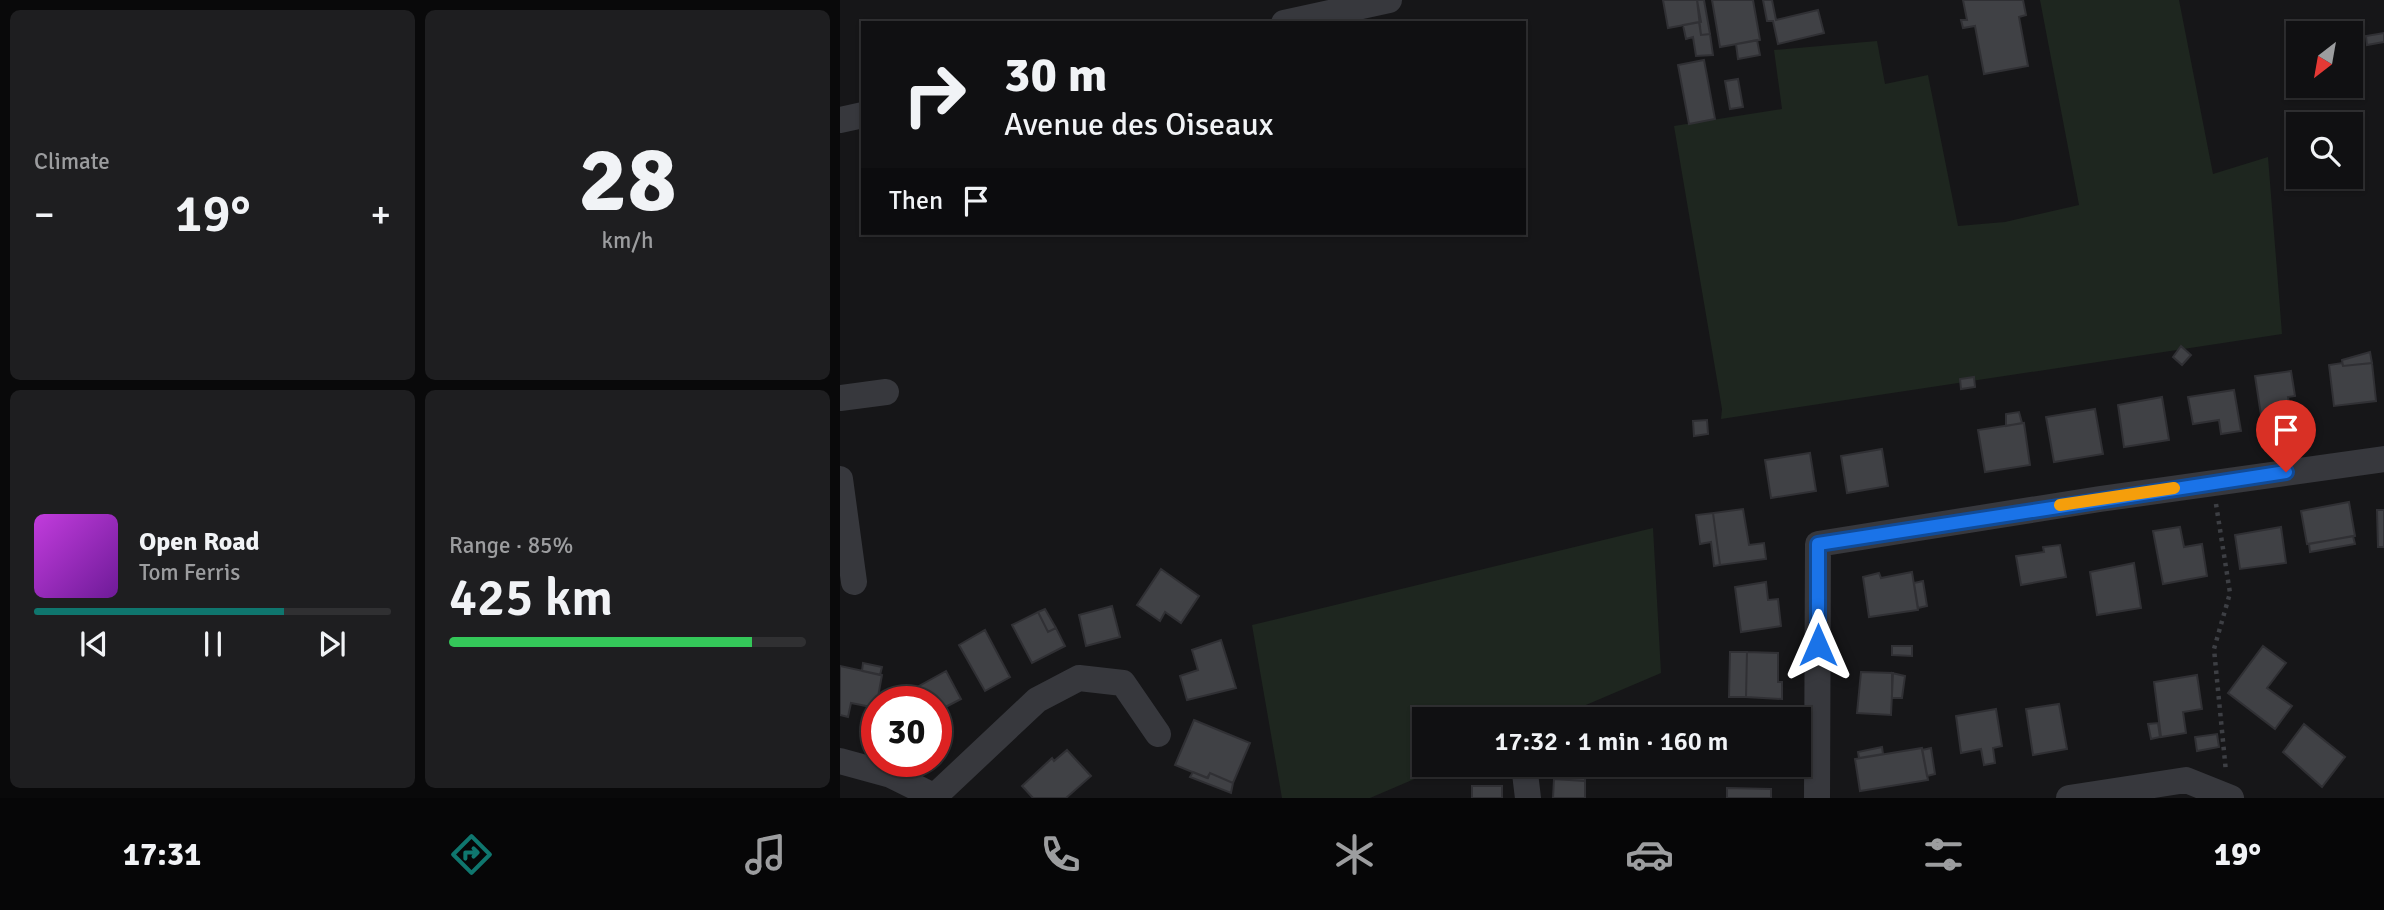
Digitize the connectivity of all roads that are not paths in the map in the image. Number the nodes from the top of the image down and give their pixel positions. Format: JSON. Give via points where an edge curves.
{"nodes":[{"id":1,"x":1389,"y":0,"type":"edge"},
{"id":2,"x":1293,"y":21,"type":"edge"},
{"id":3,"x":861,"y":115,"type":"edge"},
{"id":4,"x":840,"y":120,"type":"edge"},
{"id":5,"x":886,"y":392,"type":"dead end"},
{"id":6,"x":840,"y":398,"type":"edge"},
{"id":7,"x":2384,"y":458,"type":"edge"},
{"id":8,"x":840,"y":479,"type":"edge"},
{"id":9,"x":854,"y":582,"type":"dead end"},
{"id":10,"x":1158,"y":734,"type":"dead end"},
{"id":11,"x":840,"y":761,"type":"edge"},
{"id":12,"x":1525,"y":777,"type":"edge"},
{"id":13,"x":2189,"y":789,"type":"edge"},
{"id":14,"x":936,"y":797,"type":"edge"},
{"id":15,"x":2230,"y":797,"type":"edge"},
{"id":16,"x":1528,"y":798,"type":"edge"},
{"id":17,"x":1816,"y":798,"type":"edge"},
{"id":18,"x":2069,"y":798,"type":"edge"}],
"edges":[{"from":1,"to":2,"type":"street"},
{"from":3,"to":4,"type":"street"},
{"from":5,"to":6,"type":"street"},
{"from":7,"to":17,"type":"street","via":[[1818,544]]},
{"from":8,"to":9,"type":"street"},
{"from":10,"to":14,"type":"street","via":[[1123,683],[1079,678],[1037,701]]},
{"from":11,"to":14,"type":"street","via":[[891,775]]},
{"from":12,"to":16,"type":"street"},
{"from":13,"to":15,"type":"street"},
{"from":13,"to":18,"type":"street"}]}
